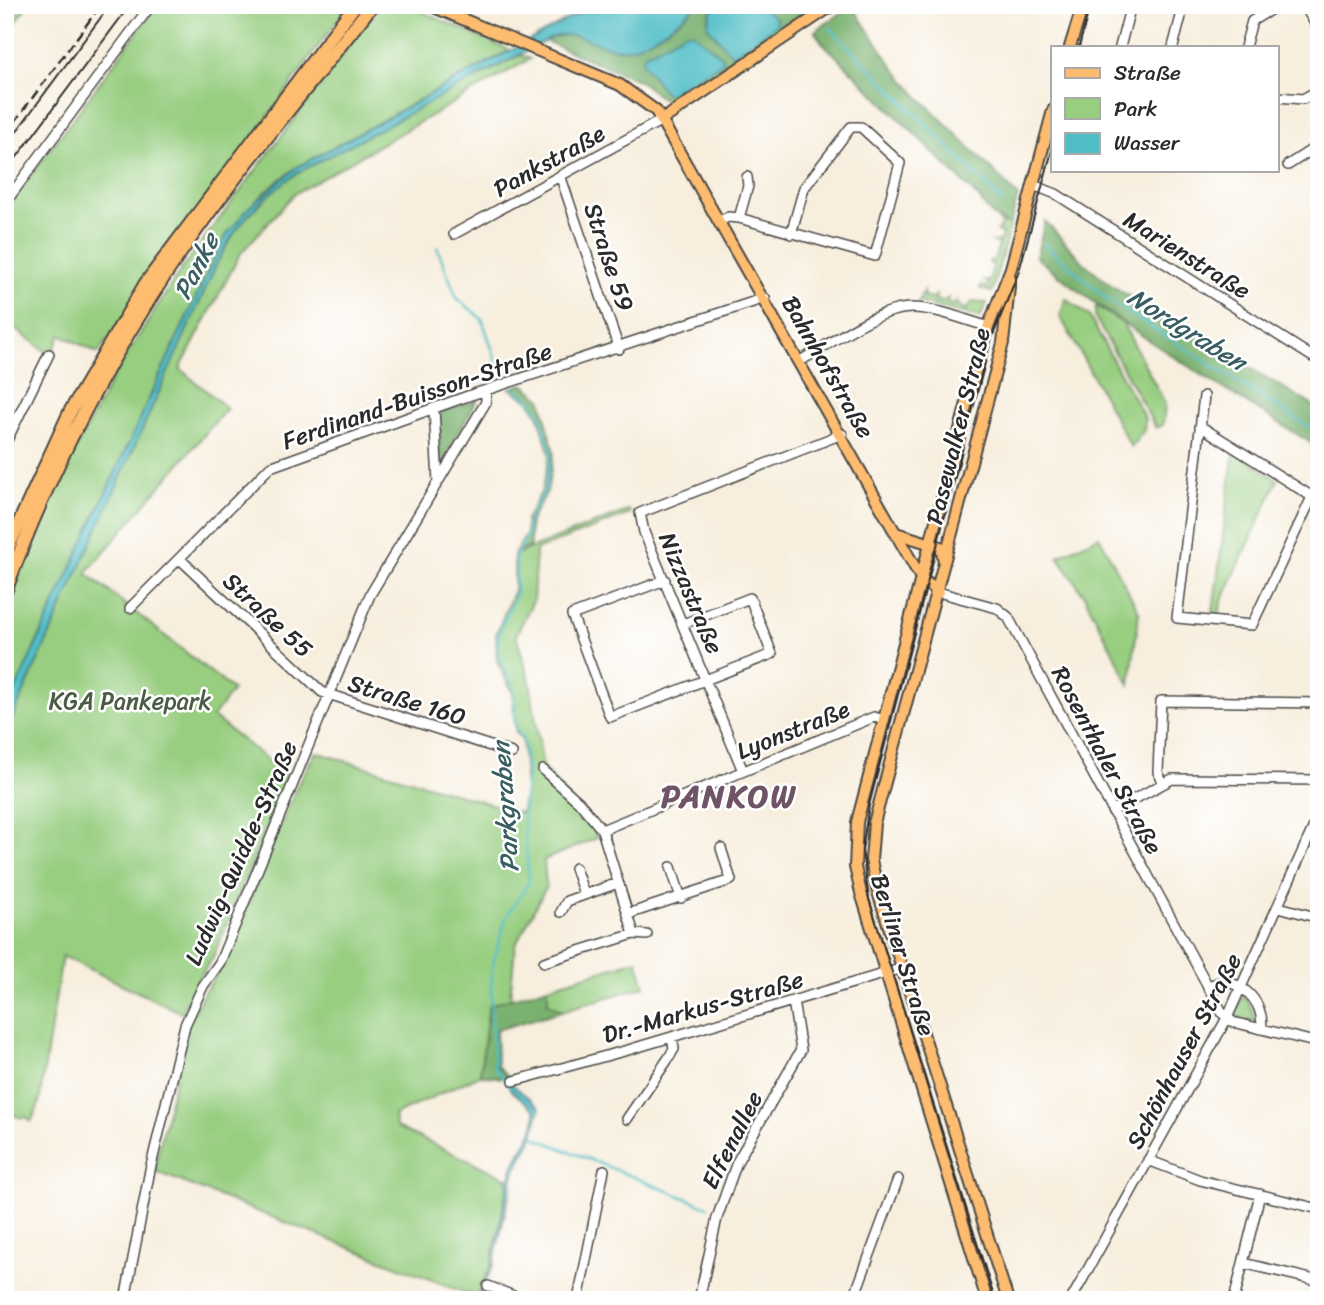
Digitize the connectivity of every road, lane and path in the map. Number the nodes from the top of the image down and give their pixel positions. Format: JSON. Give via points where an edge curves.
{"nodes":[{"id":1,"x":151,"y":5,"type":"edge"},
{"id":2,"x":355,"y":5,"type":"edge"},
{"id":3,"x":372,"y":5,"type":"edge"},
{"id":4,"x":429,"y":5,"type":"edge"},
{"id":5,"x":833,"y":5,"type":"edge"},
{"id":6,"x":1083,"y":5,"type":"edge"},
{"id":7,"x":1131,"y":5,"type":"edge"},
{"id":8,"x":1184,"y":5,"type":"edge"},
{"id":9,"x":1278,"y":5,"type":"edge"},
{"id":10,"x":1304,"y":5,"type":"edge"},
{"id":11,"x":1319,"y":30,"type":"edge"},
{"id":12,"x":1070,"y":46,"type":"edge"},
{"id":13,"x":1120,"y":46,"type":"edge"},
{"id":14,"x":1173,"y":46,"type":"edge"},
{"id":15,"x":1245,"y":46,"type":"edge"},
{"id":16,"x":1319,"y":90,"type":"edge"},
{"id":17,"x":1278,"y":96,"type":"edge"},
{"id":18,"x":1051,"y":118,"type":"edge"},
{"id":19,"x":662,"y":120,"type":"junction"},
{"id":20,"x":1319,"y":145,"type":"edge"},
{"id":21,"x":1288,"y":165,"type":"dead end"},
{"id":22,"x":747,"y":177,"type":"dead end"},
{"id":23,"x":561,"y":178,"type":"junction"},
{"id":24,"x":1033,"y":185,"type":"junction"},
{"id":25,"x":5,"y":203,"type":"edge"},
{"id":26,"x":740,"y":218,"type":"junction"},
{"id":27,"x":720,"y":220,"type":"junction"},
{"id":28,"x":454,"y":234,"type":"dead end"},
{"id":29,"x":791,"y":234,"type":"junction"},
{"id":30,"x":1011,"y":268,"type":"junction"},
{"id":31,"x":765,"y":298,"type":"junction"},
{"id":32,"x":987,"y":326,"type":"junction"},
{"id":33,"x":1006,"y":330,"type":"junction"},
{"id":34,"x":619,"y":349,"type":"junction"},
{"id":35,"x":49,"y":354,"type":"dead end"},
{"id":36,"x":1319,"y":360,"type":"edge"},
{"id":37,"x":800,"y":361,"type":"junction"},
{"id":38,"x":486,"y":390,"type":"junction"},
{"id":39,"x":1203,"y":396,"type":"dead end"},
{"id":40,"x":434,"y":409,"type":"junction"},
{"id":41,"x":10,"y":418,"type":"edge"},
{"id":42,"x":1200,"y":426,"type":"junction"},
{"id":43,"x":960,"y":430,"type":"junction"},
{"id":44,"x":842,"y":434,"type":"junction"},
{"id":45,"x":979,"y":435,"type":"junction"},
{"id":46,"x":5,"y":444,"type":"edge"},
{"id":47,"x":438,"y":482,"type":"junction"},
{"id":48,"x":1315,"y":499,"type":"edge"},
{"id":49,"x":899,"y":534,"type":"junction"},
{"id":50,"x":930,"y":543,"type":"junction"},
{"id":51,"x":5,"y":554,"type":"edge"},
{"id":52,"x":181,"y":560,"type":"junction"},
{"id":53,"x":944,"y":563,"type":"junction"},
{"id":54,"x":921,"y":578,"type":"junction"},
{"id":55,"x":665,"y":580,"type":"junction"},
{"id":56,"x":5,"y":592,"type":"edge"},
{"id":57,"x":938,"y":592,"type":"junction"},
{"id":58,"x":130,"y":608,"type":"dead end"},
{"id":59,"x":683,"y":624,"type":"junction"},
{"id":60,"x":707,"y":679,"type":"junction"},
{"id":61,"x":330,"y":696,"type":"junction"},
{"id":62,"x":1319,"y":703,"type":"edge"},
{"id":63,"x":884,"y":720,"type":"junction"},
{"id":64,"x":512,"y":754,"type":"dead end"},
{"id":65,"x":543,"y":770,"type":"dead end"},
{"id":66,"x":743,"y":771,"type":"junction"},
{"id":67,"x":1319,"y":780,"type":"edge"},
{"id":68,"x":1162,"y":782,"type":"junction"},
{"id":69,"x":1112,"y":811,"type":"junction"},
{"id":70,"x":1319,"y":815,"type":"edge"},
{"id":71,"x":1316,"y":827,"type":"edge"},
{"id":72,"x":603,"y":830,"type":"junction"},
{"id":73,"x":721,"y":848,"type":"dead end"},
{"id":74,"x":671,"y":867,"type":"dead end"},
{"id":75,"x":575,"y":868,"type":"dead end"},
{"id":76,"x":618,"y":883,"type":"junction"},
{"id":77,"x":584,"y":894,"type":"junction"},
{"id":78,"x":681,"y":898,"type":"junction"},
{"id":79,"x":1279,"y":907,"type":"junction"},
{"id":80,"x":561,"y":912,"type":"dead end"},
{"id":81,"x":628,"y":914,"type":"junction"},
{"id":82,"x":1319,"y":918,"type":"edge"},
{"id":83,"x":634,"y":934,"type":"junction"},
{"id":84,"x":647,"y":935,"type":"dead end"},
{"id":85,"x":544,"y":962,"type":"dead end"},
{"id":86,"x":903,"y":968,"type":"junction"},
{"id":87,"x":885,"y":974,"type":"junction"},
{"id":88,"x":1208,"y":987,"type":"junction"},
{"id":89,"x":1242,"y":987,"type":"junction"},
{"id":90,"x":793,"y":1001,"type":"junction"},
{"id":91,"x":1227,"y":1018,"type":"junction"},
{"id":92,"x":1261,"y":1029,"type":"junction"},
{"id":93,"x":672,"y":1037,"type":"junction"},
{"id":94,"x":1319,"y":1043,"type":"edge"},
{"id":95,"x":514,"y":1081,"type":"dead end"},
{"id":96,"x":627,"y":1119,"type":"dead end"},
{"id":97,"x":1148,"y":1160,"type":"junction"},
{"id":98,"x":604,"y":1170,"type":"dead end"},
{"id":99,"x":898,"y":1179,"type":"dead end"},
{"id":100,"x":1261,"y":1194,"type":"junction"},
{"id":101,"x":1319,"y":1209,"type":"edge"},
{"id":102,"x":1243,"y":1263,"type":"junction"},
{"id":103,"x":1319,"y":1281,"type":"edge"},
{"id":104,"x":488,"y":1286,"type":"dead end"},
{"id":105,"x":125,"y":1300,"type":"edge"},
{"id":106,"x":524,"y":1300,"type":"edge"},
{"id":107,"x":579,"y":1300,"type":"edge"},
{"id":108,"x":699,"y":1300,"type":"edge"},
{"id":109,"x":853,"y":1300,"type":"edge"},
{"id":110,"x":987,"y":1300,"type":"edge"},
{"id":111,"x":1008,"y":1300,"type":"edge"},
{"id":112,"x":1071,"y":1300,"type":"edge"},
{"id":113,"x":1234,"y":1300,"type":"edge"}],
"edges":[{"from":1,"to":25,"type":"street"},
{"from":2,"to":51,"type":"highway","via":[[146,283],[70,412]]},
{"from":3,"to":56,"type":"highway","via":[[200,226],[146,304],[99,383],[34,513]]},
{"from":4,"to":19,"type":"main road","name":"Bahnhofstraße","via":[[629,90],[652,106]]},
{"from":5,"to":19,"type":"main road"},
{"from":6,"to":12,"type":"main road"},
{"from":7,"to":13,"type":"street"},
{"from":8,"to":14,"type":"street"},
{"from":9,"to":15,"type":"street","via":[[1252,21]]},
{"from":10,"to":11,"type":"street"},
{"from":16,"to":17,"type":"street","via":[[1303,99]]},
{"from":18,"to":24,"type":"main road","name":"Pasewalker Straße"},
{"from":19,"to":23,"type":"street","name":"Pankstraße"},
{"from":19,"to":27,"type":"main road","name":"Bahnhofstraße"},
{"from":20,"to":21,"type":"street"},
{"from":22,"to":26,"type":"street"},
{"from":23,"to":28,"type":"street","name":"Pankstraße"},
{"from":23,"to":34,"type":"street","name":"Straße 59"},
{"from":24,"to":30,"type":"main road","name":"Pasewalker Straße"},
{"from":24,"to":36,"type":"street","name":"Marienstraße","via":[[1056,194]]},
{"from":26,"to":27,"type":"street"},
{"from":26,"to":29,"type":"street"},
{"from":27,"to":31,"type":"main road","name":"Bahnhofstraße"},
{"from":29,"to":29,"type":"street","via":[[875,256],[900,163],[861,127],[851,127],[804,188]]},
{"from":30,"to":32,"type":"main road","name":"Pasewalker Straße"},
{"from":30,"to":33,"type":"main road","name":"Pasewalker Straße"},
{"from":31,"to":34,"type":"street","name":"Ferdinand-Buisson-Straße"},
{"from":31,"to":37,"type":"main road","name":"Bahnhofstraße"},
{"from":32,"to":33,"type":"main road"},
{"from":32,"to":37,"type":"street","via":[[904,309],[879,316]]},
{"from":32,"to":43,"type":"main road","name":"Pasewalker Straße"},
{"from":33,"to":45,"type":"main road","name":"Pasewalker Straße"},
{"from":34,"to":38,"type":"street","name":"Ferdinand-Buisson-Straße"},
{"from":35,"to":41,"type":"street"},
{"from":37,"to":44,"type":"main road","name":"Bahnhofstraße"},
{"from":38,"to":40,"type":"street","name":"Ferdinand-Buisson-Straße"},
{"from":38,"to":47,"type":"street","name":"Ludwig-Quidde-Straße","via":[[486,402]]},
{"from":39,"to":42,"type":"street"},
{"from":40,"to":47,"type":"street"},
{"from":40,"to":52,"type":"street","name":"Ferdinand-Buisson-Straße","via":[[270,467]]},
{"from":41,"to":46,"type":"street"},
{"from":42,"to":48,"type":"street"},
{"from":42,"to":48,"type":"street","via":[[1177,618],[1252,625]]},
{"from":43,"to":45,"type":"main road"},
{"from":43,"to":50,"type":"main road","name":"Pasewalker Straße"},
{"from":44,"to":49,"type":"main road","name":"Bahnhofstraße"},
{"from":44,"to":55,"type":"street","name":"Nizzastraße","via":[[641,511],[640,521]]},
{"from":45,"to":53,"type":"main road","name":"Pasewalker Straße"},
{"from":47,"to":61,"type":"street","name":"Ludwig-Quidde-Straße","via":[[372,590]]},
{"from":49,"to":50,"type":"main road"},
{"from":49,"to":54,"type":"main road","name":"Bahnhofstraße"},
{"from":50,"to":53,"type":"main road","via":[[943,549]]},
{"from":50,"to":54,"type":"main road","name":"Pasewalker Straße"},
{"from":52,"to":58,"type":"street","name":"Ferdinand-Buisson-Straße"},
{"from":52,"to":61,"type":"street","name":"Straße 55"},
{"from":53,"to":57,"type":"main road","name":"Pasewalker Straße"},
{"from":54,"to":57,"type":"main road"},
{"from":54,"to":63,"type":"main road","name":"Berliner Straße"},
{"from":55,"to":59,"type":"street","name":"Nizzastraße"},
{"from":55,"to":60,"type":"street","via":[[572,615],[610,718]]},
{"from":57,"to":69,"type":"street","name":"Rosenthaler Straße","via":[[997,608],[1008,617]]},
{"from":57,"to":86,"type":"main road","name":"Berliner Straße","via":[[872,836],[874,879]]},
{"from":59,"to":60,"type":"street","name":"Nizzastraße"},
{"from":59,"to":60,"type":"street","via":[[750,598],[772,654]]},
{"from":60,"to":66,"type":"street","name":"Nizzastraße"},
{"from":61,"to":64,"type":"street","name":"Straße 160"},
{"from":61,"to":105,"type":"street","name":"Ludwig-Quidde-Straße","via":[[220,962],[202,986],[185,1025]]},
{"from":62,"to":68,"type":"street","via":[[1161,701],[1158,772]]},
{"from":63,"to":66,"type":"street","name":"Lyonstraße","via":[[874,717]]},
{"from":63,"to":87,"type":"main road","name":"Berliner Straße","via":[[857,822],[854,851],[856,874]]},
{"from":65,"to":72,"type":"street"},
{"from":66,"to":72,"type":"street","name":"Lyonstraße"},
{"from":67,"to":68,"type":"street"},
{"from":68,"to":69,"type":"street"},
{"from":69,"to":88,"type":"street","name":"Rosenthaler Straße"},
{"from":70,"to":71,"type":"street","name":"Schönhauser Straße"},
{"from":71,"to":79,"type":"street","name":"Schönhauser Straße"},
{"from":72,"to":76,"type":"street"},
{"from":73,"to":78,"type":"street","via":[[731,880]]},
{"from":74,"to":78,"type":"street"},
{"from":75,"to":77,"type":"street"},
{"from":76,"to":77,"type":"street"},
{"from":76,"to":81,"type":"street"},
{"from":77,"to":80,"type":"street","via":[[567,901]]},
{"from":78,"to":81,"type":"street"},
{"from":79,"to":82,"type":"street"},
{"from":79,"to":89,"type":"street","name":"Schönhauser Straße"},
{"from":81,"to":83,"type":"street"},
{"from":83,"to":84,"type":"street"},
{"from":83,"to":85,"type":"street"},
{"from":86,"to":87,"type":"street","name":"Dr.-Markus-Straße"},
{"from":86,"to":111,"type":"main road","name":"Berliner Straße"},
{"from":87,"to":90,"type":"street","name":"Dr.-Markus-Straße"},
{"from":87,"to":110,"type":"main road","name":"Berliner Straße"},
{"from":88,"to":89,"type":"street"},
{"from":88,"to":91,"type":"street","name":"Rosenthaler Straße"},
{"from":89,"to":91,"type":"street","name":"Schönhauser Straße"},
{"from":89,"to":92,"type":"street","via":[[1263,1023]]},
{"from":90,"to":93,"type":"street","name":"Dr.-Markus-Straße"},
{"from":90,"to":108,"type":"street","name":"Elfenallee","via":[[802,1050],[737,1162],[717,1218]]},
{"from":91,"to":92,"type":"street"},
{"from":91,"to":97,"type":"street","name":"Schönhauser Straße"},
{"from":92,"to":94,"type":"street"},
{"from":93,"to":95,"type":"street","name":"Dr.-Markus-Straße"},
{"from":93,"to":96,"type":"street","via":[[674,1049]]},
{"from":97,"to":100,"type":"street","via":[[1200,1180]]},
{"from":97,"to":112,"type":"street","name":"Schönhauser Straße"},
{"from":98,"to":107,"type":"street"},
{"from":99,"to":109,"type":"street"},
{"from":100,"to":101,"type":"street"},
{"from":100,"to":102,"type":"street"},
{"from":102,"to":103,"type":"street"},
{"from":102,"to":113,"type":"street"},
{"from":104,"to":106,"type":"street"}]}
